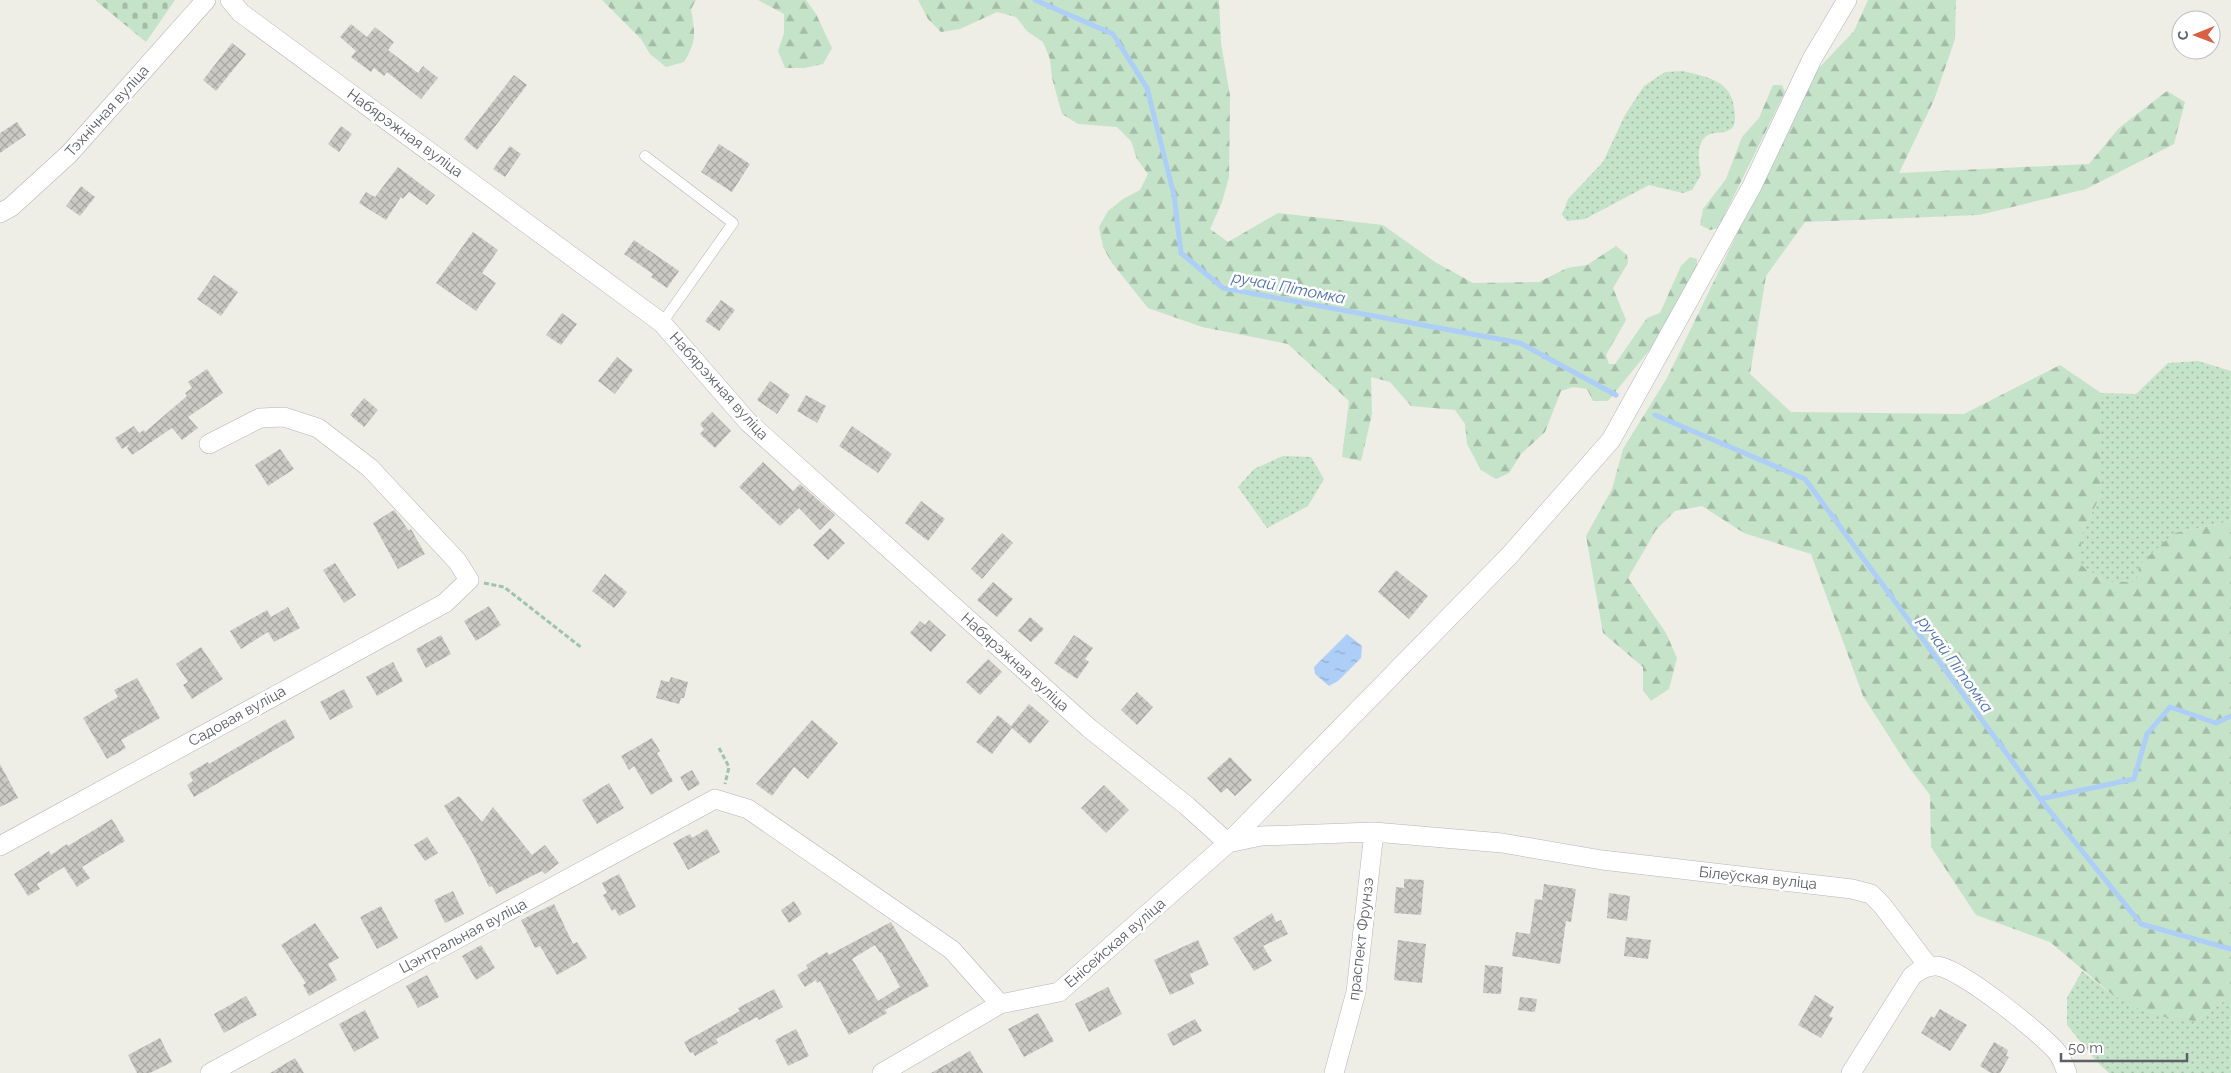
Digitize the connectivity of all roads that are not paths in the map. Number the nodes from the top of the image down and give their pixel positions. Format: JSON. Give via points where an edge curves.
{"nodes":[{"id":1,"x":206,"y":0,"type":"edge"},
{"id":2,"x":230,"y":0,"type":"edge"},
{"id":3,"x":1847,"y":0,"type":"edge"},
{"id":4,"x":644,"y":156,"type":"dead end"},
{"id":5,"x":0,"y":213,"type":"edge"},
{"id":6,"x":662,"y":323,"type":"junction"},
{"id":7,"x":209,"y":444,"type":"dead end"},
{"id":8,"x":1374,"y":832,"type":"junction"},
{"id":9,"x":1228,"y":843,"type":"junction"},
{"id":10,"x":0,"y":846,"type":"edge"},
{"id":11,"x":1929,"y":967,"type":"junction"},
{"id":12,"x":1000,"y":1004,"type":"junction"},
{"id":13,"x":210,"y":1073,"type":"edge"},
{"id":14,"x":882,"y":1073,"type":"edge"},
{"id":15,"x":1334,"y":1073,"type":"edge"},
{"id":16,"x":1851,"y":1073,"type":"edge"},
{"id":17,"x":2067,"y":1073,"type":"edge"}],
"edges":[{"from":1,"to":5,"type":"street","name":"Тэхнічная вуліца","via":[[69,154],[11,207]]},
{"from":2,"to":6,"type":"street","name":"Набярэжная вуліца","via":[[241,13]]},
{"from":3,"to":9,"type":"street","name":"Енісейская вуліца","via":[[1812,59],[1752,186],[1611,440],[1509,556]]},
{"from":4,"to":6,"type":"lane","via":[[733,223]]},
{"from":6,"to":9,"type":"street","name":"Набярэжная вуліца","via":[[748,422],[1088,728],[1187,806]]},
{"from":7,"to":10,"type":"street","name":"Садовая вуліца","via":[[260,418],[284,417],[318,428],[370,468],[457,561],[469,580],[445,603]]},
{"from":8,"to":9,"type":"street","name":"Білеўская вуліца","via":[[1261,836]]},
{"from":8,"to":11,"type":"street","name":"Білеўская вуліца","via":[[1502,843],[1602,860],[1852,889],[1871,894],[1882,905]]},
{"from":8,"to":15,"type":"street","name":"праспект Фрунзэ","via":[[1356,992]]},
{"from":9,"to":12,"type":"street","name":"Енісейская вуліца","via":[[1059,992]]},
{"from":11,"to":16,"type":"street","via":[[1912,976]]},
{"from":11,"to":17,"type":"street","via":[[1944,967],[2012,1011],[2058,1054]]},
{"from":12,"to":13,"type":"street","name":"Цэнтральная вуліца","via":[[952,950],[748,809],[715,799]]},
{"from":12,"to":14,"type":"street","name":"Енісейская вуліца"}]}
